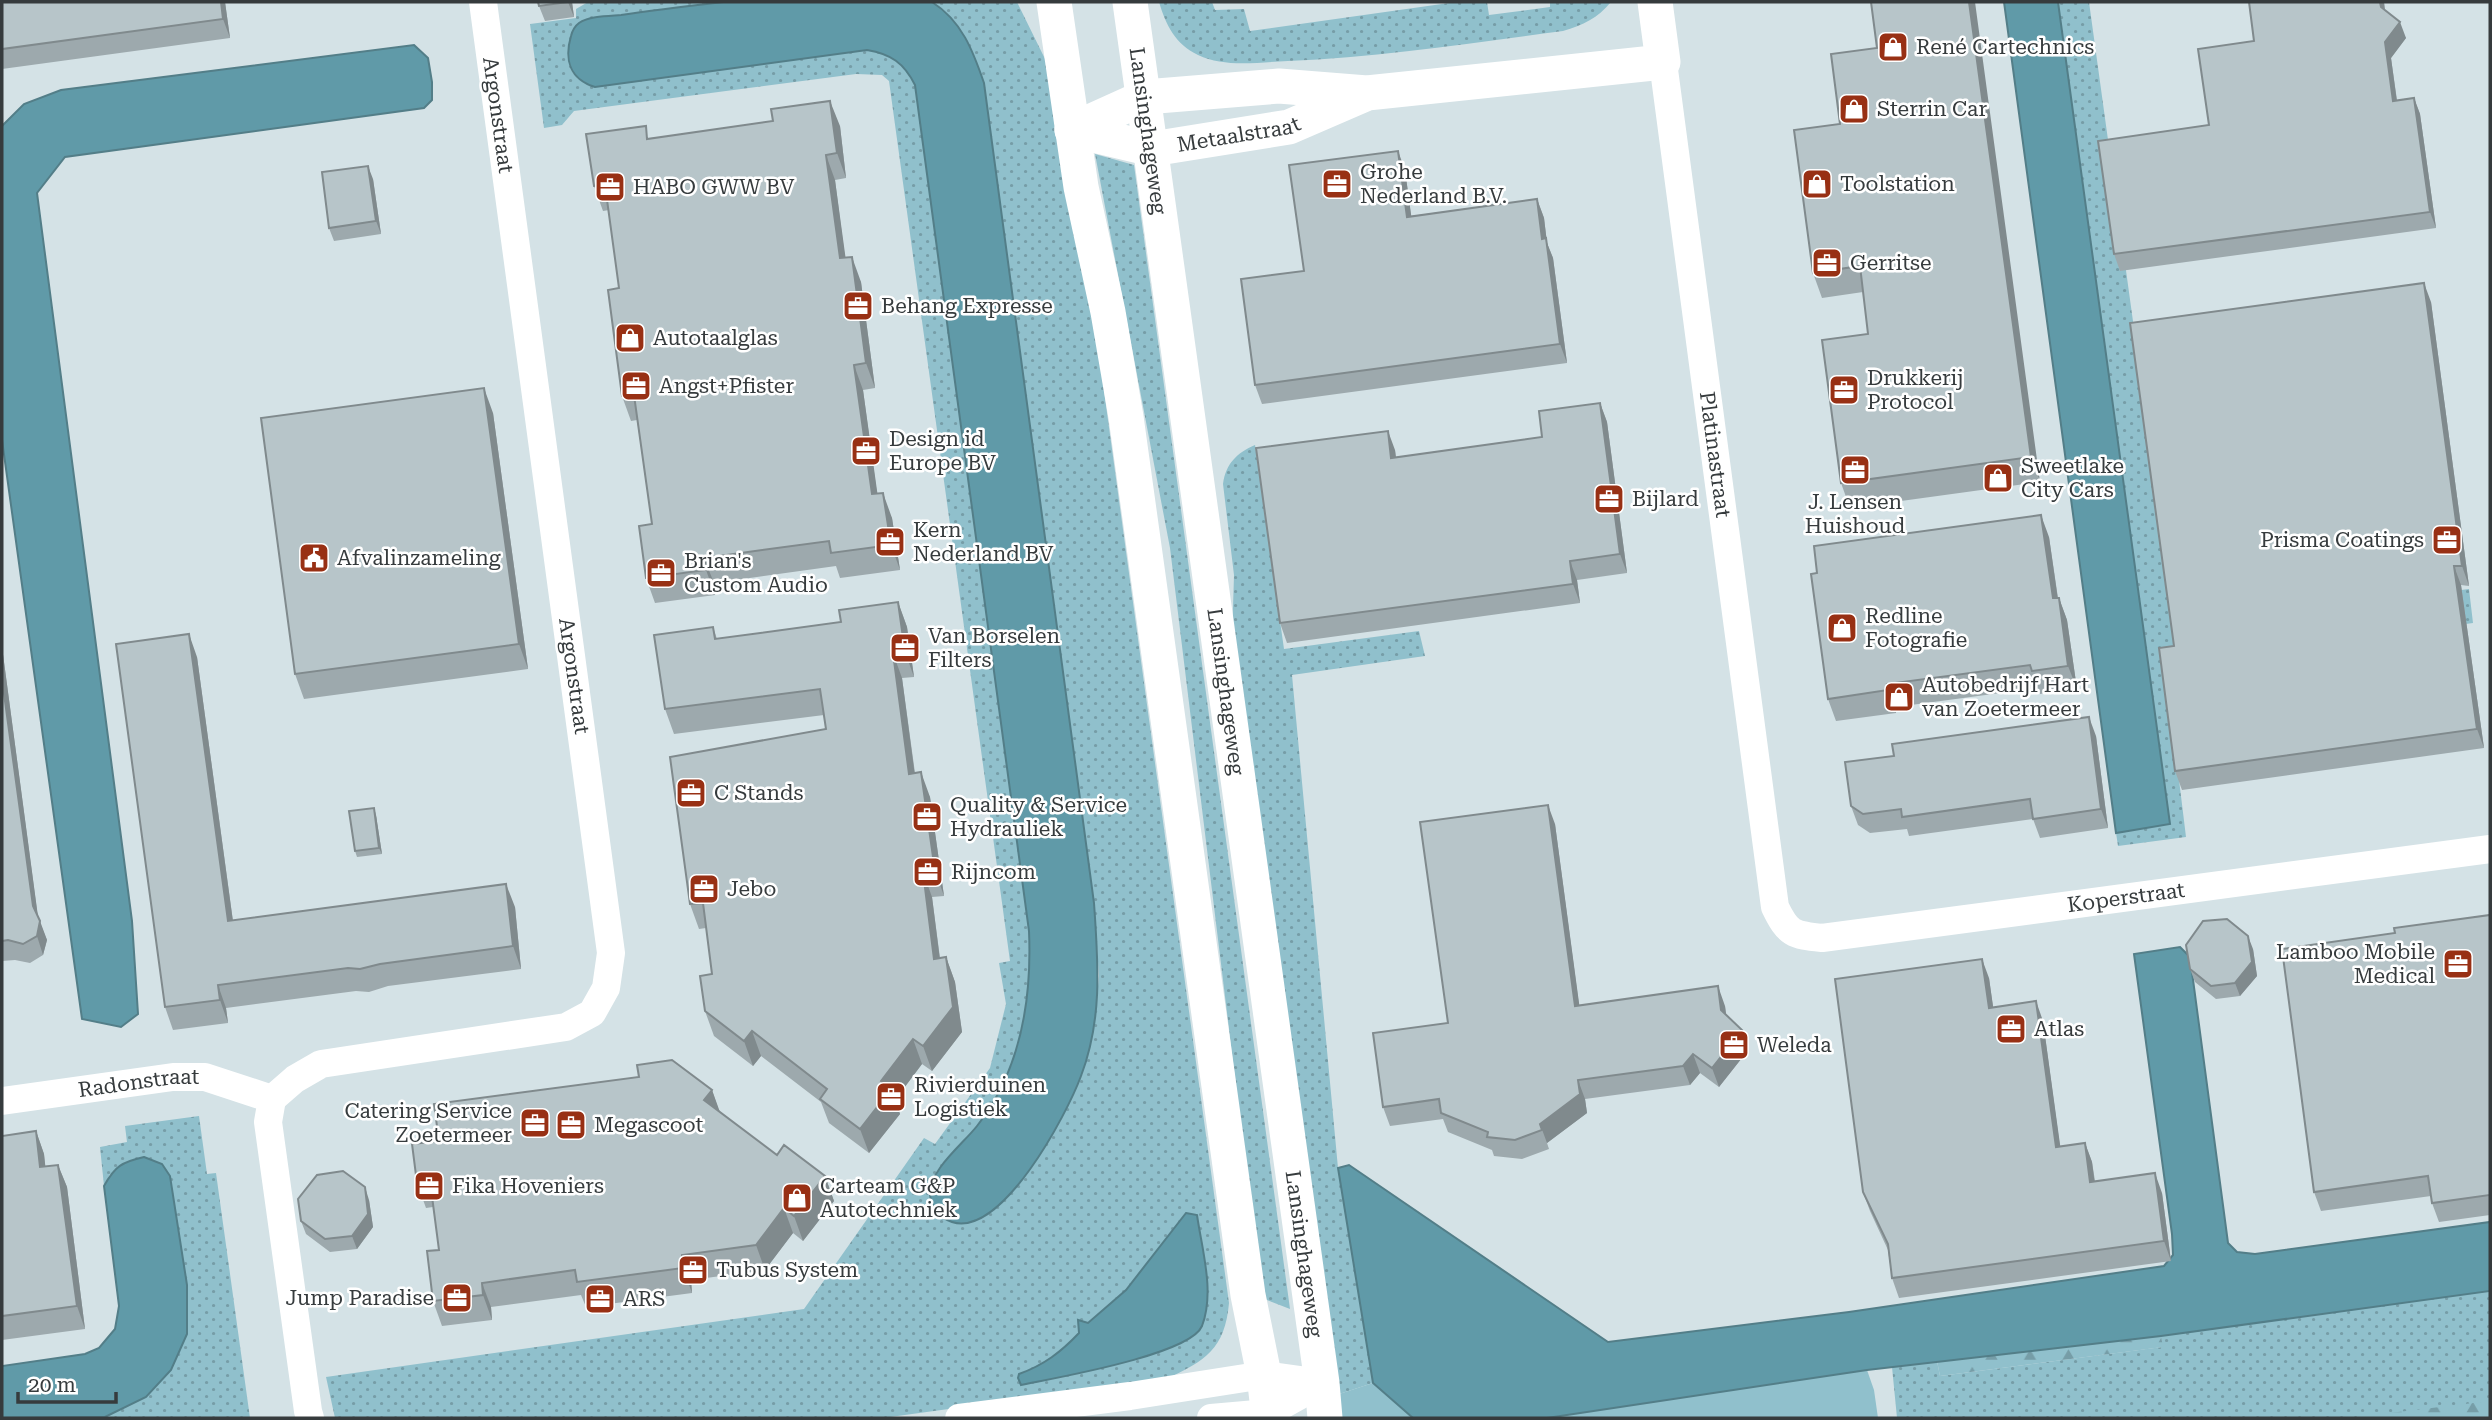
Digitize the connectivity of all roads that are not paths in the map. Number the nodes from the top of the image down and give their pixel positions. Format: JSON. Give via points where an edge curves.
{"nodes":[{"id":1,"x":484,"y":2,"type":"edge"},
{"id":2,"x":1054,"y":2,"type":"edge"},
{"id":3,"x":1130,"y":2,"type":"edge"},
{"id":4,"x":1655,"y":2,"type":"edge"},
{"id":5,"x":1663,"y":62,"type":"junction"},
{"id":6,"x":1367,"y":93,"type":"junction"},
{"id":7,"x":1145,"y":97,"type":"junction"},
{"id":8,"x":1072,"y":130,"type":"junction"},
{"id":9,"x":1152,"y":149,"type":"junction"},
{"id":10,"x":2490,"y":849,"type":"edge"},
{"id":11,"x":1775,"y":907,"type":"joint"},
{"id":12,"x":272,"y":1099,"type":"junction"},
{"id":13,"x":2,"y":1101,"type":"edge"},
{"id":14,"x":1264,"y":1375,"type":"junction"},
{"id":15,"x":1322,"y":1383,"type":"junction"},
{"id":16,"x":1268,"y":1415,"type":"edge"},
{"id":17,"x":310,"y":1418,"type":"edge"},
{"id":18,"x":959,"y":1418,"type":"edge"},
{"id":19,"x":1211,"y":1418,"type":"edge"},
{"id":20,"x":1325,"y":1418,"type":"edge"}],
"edges":[{"from":1,"to":12,"type":"street","name":"Argonstraat","via":[[611,953],[607,988],[592,1013],[566,1027],[321,1065]]},
{"from":2,"to":8,"type":"street"},
{"from":3,"to":7,"type":"street","name":"Lansinghageweg"},
{"from":4,"to":5,"type":"street","name":"Platinastraat"},
{"from":5,"to":6,"type":"street","name":"Metaalstraat"},
{"from":5,"to":11,"type":"street","name":"Platinastraat"},
{"from":6,"to":7,"type":"street","name":"Metaalstraat","via":[[1279,86]]},
{"from":6,"to":9,"type":"street","name":"Metaalstraat","via":[[1289,127]]},
{"from":7,"to":8,"type":"street","name":"Metaalstraat"},
{"from":7,"to":9,"type":"street","name":"Lansinghageweg"},
{"from":8,"to":9,"type":"street","name":"Metaalstraat"},
{"from":8,"to":14,"type":"street","via":[[1126,417],[1248,1295]]},
{"from":9,"to":15,"type":"street","name":"Lansinghageweg"},
{"from":10,"to":11,"type":"street","name":"Koperstraat","via":[[1822,938],[1796,935],[1784,926]]},
{"from":12,"to":13,"type":"street","name":"Radonstraat","via":[[205,1077],[173,1077]]},
{"from":12,"to":17,"type":"street","via":[[268,1122]]},
{"from":14,"to":15,"type":"street"},
{"from":14,"to":16,"type":"street"},
{"from":14,"to":18,"type":"street"},
{"from":15,"to":16,"type":"street"},
{"from":15,"to":20,"type":"street","name":"Lansinghageweg"},
{"from":16,"to":19,"type":"street"}]}
